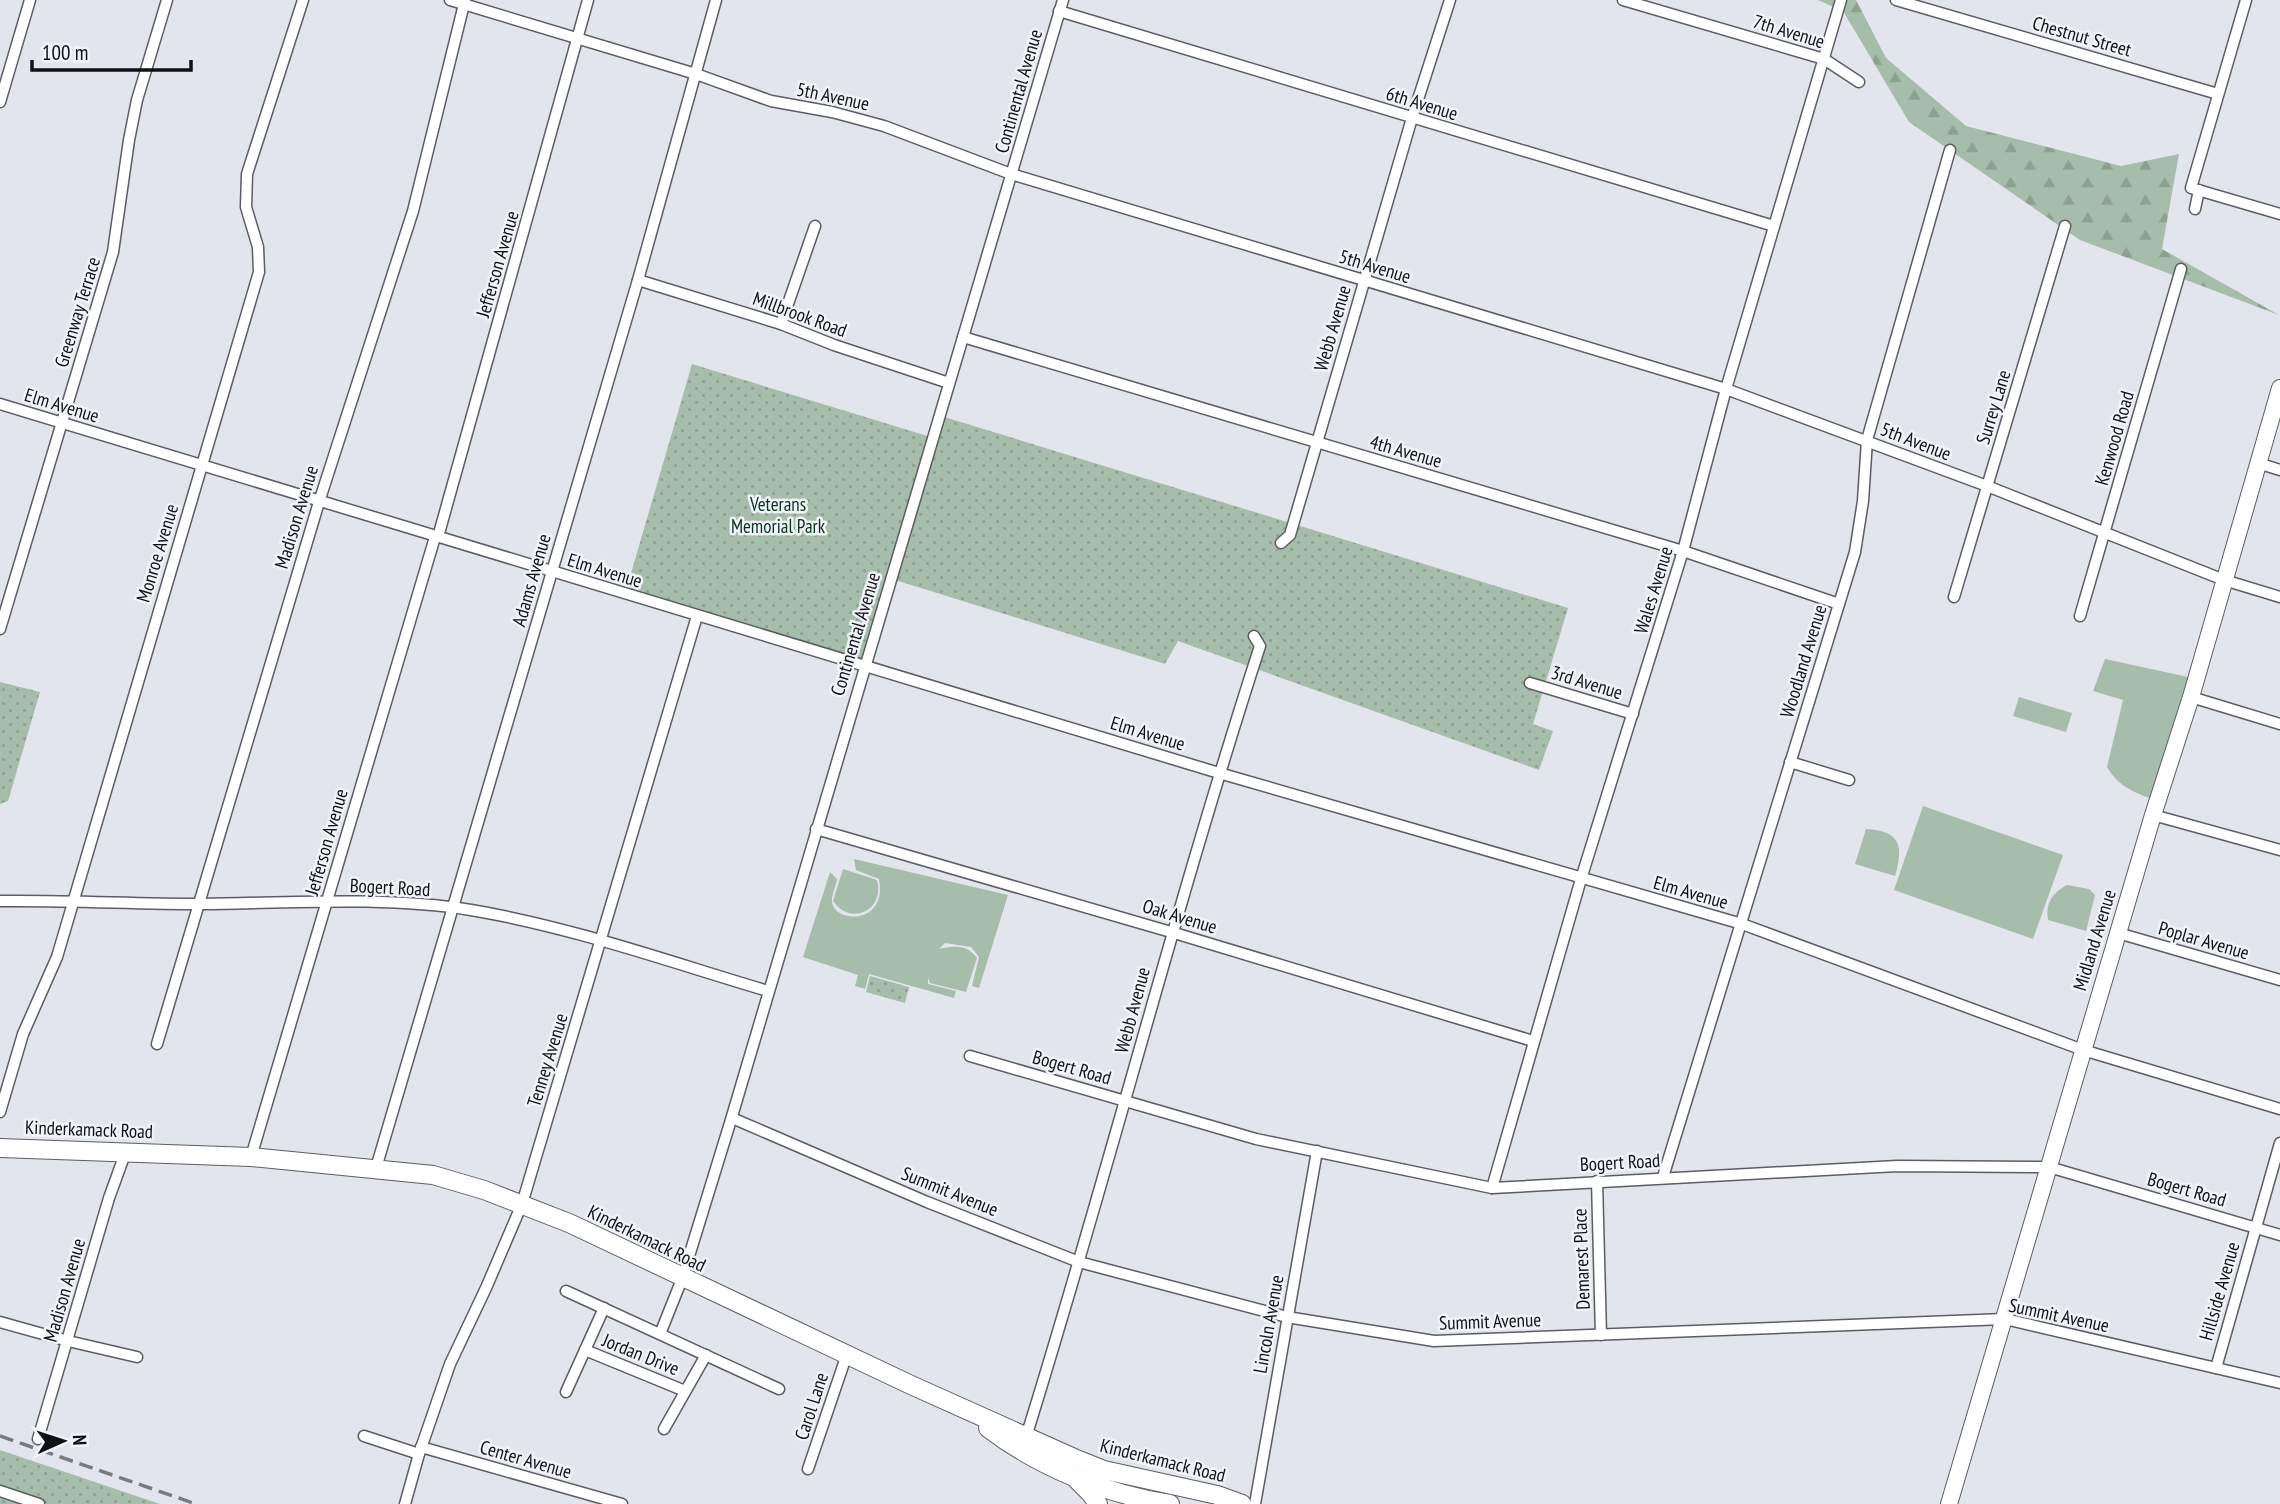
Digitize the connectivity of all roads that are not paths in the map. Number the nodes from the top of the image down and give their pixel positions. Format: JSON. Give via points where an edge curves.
{"nodes":[{"id":1,"x":30,"y":0,"type":"edge"},
{"id":2,"x":167,"y":0,"type":"edge"},
{"id":3,"x":303,"y":0,"type":"edge"},
{"id":4,"x":450,"y":0,"type":"edge"},
{"id":5,"x":588,"y":0,"type":"edge"},
{"id":6,"x":716,"y":0,"type":"edge"},
{"id":7,"x":1450,"y":0,"type":"edge"},
{"id":8,"x":1623,"y":0,"type":"edge"},
{"id":9,"x":1841,"y":0,"type":"edge"},
{"id":10,"x":1896,"y":0,"type":"edge"},
{"id":11,"x":2246,"y":0,"type":"edge"},
{"id":12,"x":465,"y":2,"type":"edge"},
{"id":13,"x":1061,"y":6,"type":"edge"},
{"id":14,"x":578,"y":40,"type":"junction"},
{"id":15,"x":1824,"y":59,"type":"junction"},
{"id":16,"x":696,"y":74,"type":"junction"},
{"id":17,"x":1859,"y":82,"type":"dead end"},
{"id":18,"x":2218,"y":94,"type":"junction"},
{"id":19,"x":0,"y":102,"type":"edge"},
{"id":20,"x":1412,"y":118,"type":"junction"},
{"id":21,"x":1950,"y":150,"type":"dead end"},
{"id":22,"x":1011,"y":174,"type":"junction"},
{"id":23,"x":2199,"y":190,"type":"junction"},
{"id":24,"x":2195,"y":209,"type":"dead end"},
{"id":25,"x":2280,"y":214,"type":"edge"},
{"id":26,"x":815,"y":226,"type":"dead end"},
{"id":27,"x":1774,"y":226,"type":"junction"},
{"id":28,"x":2065,"y":226,"type":"dead end"},
{"id":29,"x":2180,"y":269,"type":"dead end"},
{"id":30,"x":638,"y":280,"type":"junction"},
{"id":31,"x":1364,"y":281,"type":"junction"},
{"id":32,"x":781,"y":324,"type":"junction"},
{"id":33,"x":962,"y":337,"type":"junction"},
{"id":34,"x":949,"y":383,"type":"junction"},
{"id":35,"x":2280,"y":388,"type":"edge"},
{"id":36,"x":1727,"y":389,"type":"junction"},
{"id":37,"x":0,"y":404,"type":"edge"},
{"id":38,"x":62,"y":423,"type":"junction"},
{"id":39,"x":1867,"y":440,"type":"junction"},
{"id":40,"x":1316,"y":443,"type":"junction"},
{"id":41,"x":2258,"y":463,"type":"junction"},
{"id":42,"x":202,"y":466,"type":"junction"},
{"id":43,"x":2280,"y":470,"type":"edge"},
{"id":44,"x":1987,"y":486,"type":"junction"},
{"id":45,"x":319,"y":502,"type":"junction"},
{"id":46,"x":2106,"y":533,"type":"junction"},
{"id":47,"x":437,"y":537,"type":"junction"},
{"id":48,"x":1281,"y":543,"type":"dead end"},
{"id":49,"x":1684,"y":551,"type":"junction"},
{"id":50,"x":552,"y":572,"type":"junction"},
{"id":51,"x":2224,"y":580,"type":"junction"},
{"id":52,"x":1954,"y":597,"type":"dead end"},
{"id":53,"x":2280,"y":597,"type":"edge"},
{"id":54,"x":1839,"y":604,"type":"junction"},
{"id":55,"x":697,"y":616,"type":"junction"},
{"id":56,"x":2080,"y":617,"type":"dead end"},
{"id":57,"x":0,"y":629,"type":"edge"},
{"id":58,"x":1254,"y":636,"type":"dead end"},
{"id":59,"x":864,"y":664,"type":"junction"},
{"id":60,"x":1530,"y":683,"type":"dead end"},
{"id":61,"x":2190,"y":697,"type":"junction"},
{"id":62,"x":1633,"y":715,"type":"junction"},
{"id":63,"x":2280,"y":724,"type":"edge"},
{"id":64,"x":1790,"y":762,"type":"junction"},
{"id":65,"x":1219,"y":773,"type":"junction"},
{"id":66,"x":1849,"y":780,"type":"dead end"},
{"id":67,"x":2153,"y":815,"type":"junction"},
{"id":68,"x":816,"y":829,"type":"junction"},
{"id":69,"x":2280,"y":850,"type":"edge"},
{"id":70,"x":1581,"y":879,"type":"junction"},
{"id":71,"x":73,"y":900,"type":"junction"},
{"id":72,"x":0,"y":901,"type":"edge"},
{"id":73,"x":326,"y":902,"type":"junction"},
{"id":74,"x":197,"y":904,"type":"junction"},
{"id":75,"x":452,"y":909,"type":"junction"},
{"id":76,"x":1742,"y":925,"type":"junction"},
{"id":77,"x":1171,"y":932,"type":"junction"},
{"id":78,"x":2118,"y":933,"type":"junction"},
{"id":79,"x":600,"y":941,"type":"junction"},
{"id":80,"x":2280,"y":980,"type":"edge"},
{"id":81,"x":768,"y":991,"type":"junction"},
{"id":82,"x":1533,"y":1041,"type":"junction"},
{"id":83,"x":157,"y":1044,"type":"dead end"},
{"id":84,"x":2083,"y":1050,"type":"junction"},
{"id":85,"x":970,"y":1056,"type":"dead end"},
{"id":86,"x":1125,"y":1101,"type":"junction"},
{"id":87,"x":2280,"y":1109,"type":"edge"},
{"id":88,"x":0,"y":1112,"type":"edge"},
{"id":89,"x":732,"y":1118,"type":"junction"},
{"id":90,"x":2280,"y":1143,"type":"edge"},
{"id":91,"x":0,"y":1147,"type":"edge"},
{"id":92,"x":126,"y":1151,"type":"junction"},
{"id":93,"x":1317,"y":1151,"type":"junction"},
{"id":94,"x":251,"y":1157,"type":"junction"},
{"id":95,"x":2049,"y":1167,"type":"junction"},
{"id":96,"x":376,"y":1168,"type":"junction"},
{"id":97,"x":1663,"y":1177,"type":"junction"},
{"id":98,"x":1597,"y":1181,"type":"junction"},
{"id":99,"x":1492,"y":1188,"type":"junction"},
{"id":100,"x":522,"y":1204,"type":"junction"},
{"id":101,"x":2255,"y":1227,"type":"junction"},
{"id":102,"x":2280,"y":1235,"type":"edge"},
{"id":103,"x":1079,"y":1262,"type":"junction"},
{"id":104,"x":682,"y":1279,"type":"junction"},
{"id":105,"x":566,"y":1290,"type":"dead end"},
{"id":106,"x":604,"y":1308,"type":"junction"},
{"id":107,"x":1287,"y":1317,"type":"junction"},
{"id":108,"x":2005,"y":1319,"type":"junction"},
{"id":109,"x":0,"y":1322,"type":"edge"},
{"id":110,"x":660,"y":1334,"type":"junction"},
{"id":111,"x":1601,"y":1335,"type":"junction"},
{"id":112,"x":68,"y":1341,"type":"junction"},
{"id":113,"x":584,"y":1350,"type":"junction"},
{"id":114,"x":846,"y":1354,"type":"junction"},
{"id":115,"x":706,"y":1355,"type":"junction"},
{"id":116,"x":137,"y":1357,"type":"dead end"},
{"id":117,"x":2216,"y":1368,"type":"junction"},
{"id":118,"x":2280,"y":1382,"type":"edge"},
{"id":119,"x":779,"y":1390,"type":"dead end"},
{"id":120,"x":685,"y":1391,"type":"junction"},
{"id":121,"x":566,"y":1392,"type":"dead end"},
{"id":122,"x":962,"y":1409,"type":"junction"},
{"id":123,"x":664,"y":1429,"type":"dead end"},
{"id":124,"x":364,"y":1436,"type":"dead end"},
{"id":125,"x":1026,"y":1437,"type":"junction"},
{"id":126,"x":38,"y":1439,"type":"dead end"},
{"id":127,"x":420,"y":1450,"type":"junction"},
{"id":128,"x":1040,"y":1459,"type":"junction"},
{"id":129,"x":808,"y":1469,"type":"dead end"},
{"id":130,"x":1072,"y":1476,"type":"junction"},
{"id":131,"x":0,"y":1491,"type":"edge"},
{"id":132,"x":1118,"y":1499,"type":"edge"},
{"id":133,"x":1160,"y":1503,"type":"edge"},
{"id":134,"x":39,"y":1504,"type":"edge"},
{"id":135,"x":405,"y":1504,"type":"edge"},
{"id":136,"x":622,"y":1504,"type":"edge"},
{"id":137,"x":1098,"y":1504,"type":"edge"},
{"id":138,"x":1242,"y":1504,"type":"edge"},
{"id":139,"x":1255,"y":1504,"type":"edge"},
{"id":140,"x":1949,"y":1504,"type":"edge"}],
"edges":[{"from":1,"to":19,"type":"street"},
{"from":2,"to":38,"type":"street","name":"Greenway Terrace","via":[[137,100],[113,252]]},
{"from":3,"to":42,"type":"street","name":"Monroe Avenue","via":[[247,174],[246,207],[258,247],[259,272]]},
{"from":4,"to":12,"type":"street","name":"5th Avenue"},
{"from":5,"to":14,"type":"street","name":"Jefferson Avenue"},
{"from":6,"to":16,"type":"street","name":"Adams Avenue"},
{"from":7,"to":20,"type":"street","name":"Webb Avenue"},
{"from":8,"to":15,"type":"street","name":"7th Avenue"},
{"from":9,"to":15,"type":"street","name":"Wales Avenue"},
{"from":10,"to":18,"type":"street","name":"Chestnut Street"},
{"from":11,"to":18,"type":"street"},
{"from":12,"to":14,"type":"street","name":"5th Avenue"},
{"from":12,"to":45,"type":"street","name":"Madison Avenue","via":[[413,211]]},
{"from":13,"to":20,"type":"street","name":"6th Avenue"},
{"from":13,"to":22,"type":"street","name":"Continental Avenue"},
{"from":14,"to":16,"type":"street","name":"5th Avenue"},
{"from":14,"to":47,"type":"street","name":"Jefferson Avenue"},
{"from":15,"to":17,"type":"street","name":"7th Avenue"},
{"from":15,"to":27,"type":"street","name":"Wales Avenue"},
{"from":16,"to":22,"type":"street","name":"5th Avenue","via":[[771,101],[884,126]]},
{"from":16,"to":30,"type":"street","name":"Adams Avenue"},
{"from":18,"to":23,"type":"street","via":[[2191,188]]},
{"from":20,"to":27,"type":"street","name":"6th Avenue"},
{"from":20,"to":31,"type":"street","name":"Webb Avenue"},
{"from":21,"to":39,"type":"street","name":"Woodland Avenue"},
{"from":22,"to":31,"type":"street","name":"5th Avenue"},
{"from":22,"to":33,"type":"street","name":"Continental Avenue"},
{"from":23,"to":24,"type":"street"},
{"from":23,"to":25,"type":"street"},
{"from":26,"to":32,"type":"street"},
{"from":27,"to":36,"type":"street","name":"Wales Avenue"},
{"from":28,"to":44,"type":"street","name":"Surrey Lane"},
{"from":29,"to":46,"type":"street","name":"Kenwood Road"},
{"from":30,"to":32,"type":"street","name":"Millbrook Road"},
{"from":30,"to":50,"type":"street","name":"Adams Avenue"},
{"from":31,"to":36,"type":"street","name":"5th Avenue"},
{"from":31,"to":40,"type":"street","name":"Webb Avenue"},
{"from":32,"to":34,"type":"street","name":"Millbrook Road"},
{"from":33,"to":34,"type":"street","name":"Continental Avenue"},
{"from":33,"to":40,"type":"street","name":"4th Avenue"},
{"from":34,"to":59,"type":"street","name":"Continental Avenue"},
{"from":35,"to":41,"type":"street","name":"Midland Avenue"},
{"from":36,"to":39,"type":"street","name":"5th Avenue"},
{"from":36,"to":49,"type":"street","name":"Wales Avenue"},
{"from":37,"to":38,"type":"street","name":"Elm Avenue"},
{"from":38,"to":42,"type":"street","name":"Elm Avenue"},
{"from":38,"to":57,"type":"street","name":"Greenway Terrace"},
{"from":39,"to":44,"type":"street","name":"5th Avenue"},
{"from":39,"to":54,"type":"street","name":"Woodland Avenue","via":[[1855,552]]},
{"from":40,"to":48,"type":"street","name":"Webb Avenue","via":[[1290,535]]},
{"from":40,"to":49,"type":"street","name":"4th Avenue"},
{"from":41,"to":43,"type":"street"},
{"from":41,"to":51,"type":"street","name":"Midland Avenue"},
{"from":42,"to":45,"type":"street","name":"Elm Avenue"},
{"from":42,"to":71,"type":"street","name":"Monroe Avenue"},
{"from":44,"to":46,"type":"street","name":"5th Avenue"},
{"from":44,"to":52,"type":"street","name":"Surrey Lane"},
{"from":45,"to":47,"type":"street","name":"Elm Avenue"},
{"from":45,"to":74,"type":"street","name":"Madison Avenue"},
{"from":46,"to":51,"type":"street","name":"5th Avenue"},
{"from":46,"to":56,"type":"street","name":"Kenwood Road"},
{"from":47,"to":50,"type":"street","name":"Elm Avenue"},
{"from":47,"to":73,"type":"street","name":"Jefferson Avenue"},
{"from":49,"to":54,"type":"street","name":"4th Avenue"},
{"from":49,"to":62,"type":"street","name":"Wales Avenue"},
{"from":50,"to":55,"type":"street","name":"Elm Avenue"},
{"from":50,"to":75,"type":"street","name":"Adams Avenue"},
{"from":51,"to":53,"type":"street","name":"5th Avenue"},
{"from":51,"to":61,"type":"street","name":"Midland Avenue"},
{"from":54,"to":64,"type":"street","name":"Woodland Avenue"},
{"from":55,"to":59,"type":"street","name":"Elm Avenue"},
{"from":55,"to":79,"type":"street","name":"Tenney Avenue"},
{"from":58,"to":65,"type":"street","name":"Webb Avenue","via":[[1260,646]]},
{"from":59,"to":65,"type":"street","name":"Elm Avenue"},
{"from":59,"to":68,"type":"street","name":"Continental Avenue"},
{"from":60,"to":62,"type":"street","name":"3rd Avenue"},
{"from":61,"to":63,"type":"street"},
{"from":61,"to":67,"type":"street","name":"Midland Avenue"},
{"from":62,"to":70,"type":"street","name":"Wales Avenue"},
{"from":64,"to":66,"type":"street"},
{"from":64,"to":76,"type":"street","name":"Woodland Avenue"},
{"from":65,"to":70,"type":"street","name":"Elm Avenue"},
{"from":65,"to":77,"type":"street","name":"Webb Avenue"},
{"from":67,"to":69,"type":"street"},
{"from":67,"to":78,"type":"street","name":"Midland Avenue"},
{"from":68,"to":77,"type":"street","name":"Oak Avenue"},
{"from":68,"to":81,"type":"street","name":"Continental Avenue"},
{"from":70,"to":76,"type":"street","name":"Elm Avenue"},
{"from":70,"to":82,"type":"street","name":"Wales Avenue"},
{"from":71,"to":72,"type":"street","name":"Bogert Road"},
{"from":71,"to":74,"type":"street","name":"Bogert Road"},
{"from":71,"to":88,"type":"street","name":"Monroe Avenue","via":[[57,957],[23,1034]]},
{"from":73,"to":74,"type":"street","name":"Bogert Road"},
{"from":73,"to":75,"type":"street","name":"Bogert Road"},
{"from":73,"to":94,"type":"street","name":"Jefferson Avenue"},
{"from":74,"to":83,"type":"street","name":"Madison Avenue"},
{"from":75,"to":79,"type":"street","name":"Bogert Road"},
{"from":75,"to":96,"type":"street","name":"Adams Avenue"},
{"from":76,"to":84,"type":"street","name":"Elm Avenue"},
{"from":76,"to":97,"type":"street","name":"Woodland Avenue"},
{"from":77,"to":82,"type":"street","name":"Oak Avenue"},
{"from":77,"to":86,"type":"street","name":"Webb Avenue"},
{"from":78,"to":80,"type":"street","name":"Poplar Avenue"},
{"from":78,"to":84,"type":"street","name":"Midland Avenue"},
{"from":79,"to":81,"type":"street","name":"Bogert Road"},
{"from":79,"to":100,"type":"street","name":"Tenney Avenue"},
{"from":81,"to":89,"type":"street","name":"Continental Avenue"},
{"from":82,"to":99,"type":"street","name":"Wales Avenue"},
{"from":84,"to":87,"type":"street","name":"Elm Avenue"},
{"from":84,"to":95,"type":"street","name":"Midland Avenue"},
{"from":85,"to":86,"type":"street","name":"Bogert Road"},
{"from":86,"to":93,"type":"street","name":"Bogert Road","via":[[1256,1139]]},
{"from":86,"to":103,"type":"street","name":"Webb Avenue"},
{"from":89,"to":103,"type":"street","name":"Summit Avenue"},
{"from":89,"to":104,"type":"street","name":"Continental Avenue"},
{"from":90,"to":101,"type":"street","name":"Hillside Avenue"},
{"from":91,"to":92,"type":"main road","name":"Kinderkamack Road"},
{"from":92,"to":94,"type":"main road","name":"Kinderkamack Road"},
{"from":92,"to":112,"type":"street","name":"Madison Avenue"},
{"from":93,"to":99,"type":"street","name":"Bogert Road"},
{"from":93,"to":107,"type":"street","name":"Lincoln Avenue"},
{"from":94,"to":96,"type":"main road","name":"Kinderkamack Road"},
{"from":95,"to":97,"type":"street","name":"Bogert Road","via":[[1897,1166]]},
{"from":95,"to":101,"type":"street","name":"Bogert Road"},
{"from":95,"to":108,"type":"street","name":"Midland Avenue"},
{"from":96,"to":100,"type":"main road","name":"Kinderkamack Road","via":[[433,1175]]},
{"from":97,"to":98,"type":"street","name":"Bogert Road"},
{"from":98,"to":99,"type":"street","name":"Bogert Road"},
{"from":98,"to":111,"type":"street","name":"Demarest Place"},
{"from":100,"to":104,"type":"main road","name":"Kinderkamack Road"},
{"from":100,"to":127,"type":"street","name":"Tenney Avenue","via":[[450,1364]]},
{"from":101,"to":102,"type":"street","name":"Bogert Road"},
{"from":101,"to":117,"type":"street","name":"Hillside Avenue"},
{"from":103,"to":107,"type":"street","name":"Summit Avenue"},
{"from":103,"to":125,"type":"street","name":"Webb Avenue"},
{"from":104,"to":110,"type":"street","name":"Jordan Drive"},
{"from":104,"to":114,"type":"main road","name":"Kinderkamack Road"},
{"from":105,"to":106,"type":"street","name":"Jordan Drive"},
{"from":106,"to":110,"type":"street","name":"Jordan Drive"},
{"from":106,"to":113,"type":"street","name":"Jordan Drive"},
{"from":107,"to":111,"type":"street","name":"Summit Avenue","via":[[1434,1341]]},
{"from":107,"to":139,"type":"street","name":"Lincoln Avenue"},
{"from":108,"to":111,"type":"street","name":"Summit Avenue"},
{"from":108,"to":117,"type":"street","name":"Summit Avenue"},
{"from":108,"to":140,"type":"street","name":"Midland Avenue"},
{"from":109,"to":112,"type":"street"},
{"from":110,"to":115,"type":"street","name":"Jordan Drive"},
{"from":112,"to":116,"type":"street"},
{"from":112,"to":126,"type":"street","name":"Madison Avenue"},
{"from":113,"to":120,"type":"street","name":"Jordan Drive"},
{"from":113,"to":121,"type":"street","name":"Jordan Drive"},
{"from":114,"to":122,"type":"main road","name":"Kinderkamack Road"},
{"from":114,"to":129,"type":"street","name":"Carol Lane"},
{"from":115,"to":119,"type":"street","name":"Jordan Drive"},
{"from":115,"to":120,"type":"street","name":"Jordan Drive"},
{"from":117,"to":118,"type":"street","name":"Summit Avenue"},
{"from":120,"to":123,"type":"street","name":"Jordan Drive"},
{"from":122,"to":125,"type":"main road","name":"Kinderkamack Road"},
{"from":122,"to":128,"type":"main road","via":[[1014,1448]]},
{"from":124,"to":127,"type":"street","name":"Center Avenue"},
{"from":125,"to":128,"type":"main road"},
{"from":125,"to":138,"type":"main road","name":"Kinderkamack Road","via":[[1104,1470]]},
{"from":127,"to":135,"type":"street","name":"Tenney Avenue"},
{"from":127,"to":136,"type":"street","name":"Center Avenue"},
{"from":128,"to":130,"type":"main road"},
{"from":130,"to":132,"type":"main road"},
{"from":130,"to":137,"type":"main road"},
{"from":131,"to":134,"type":"street"},
{"from":132,"to":133,"type":"main road"}]}
